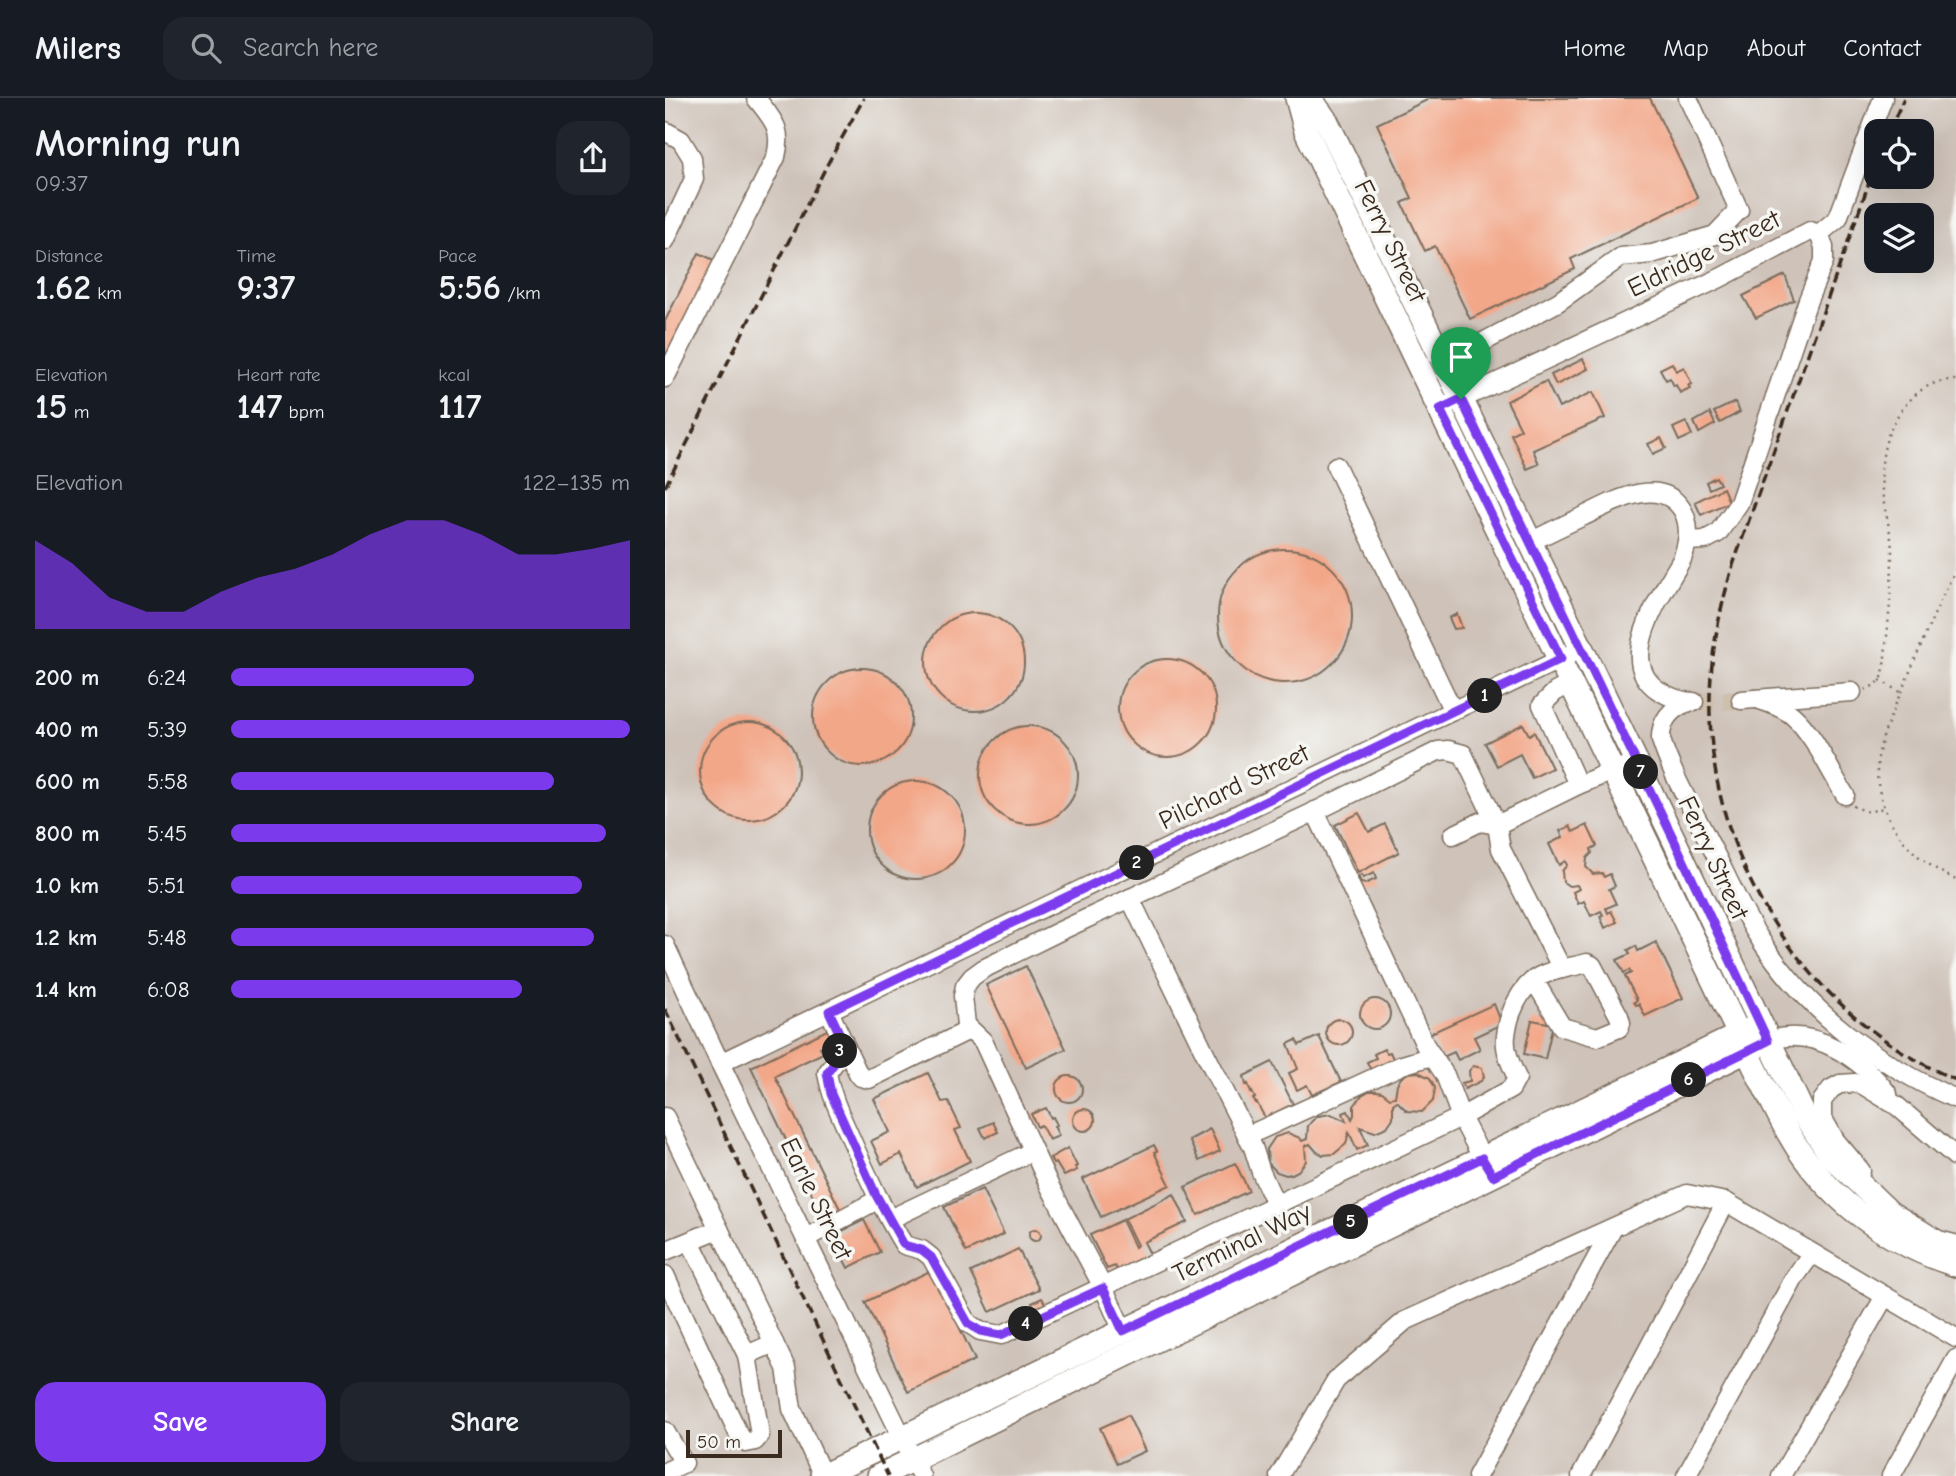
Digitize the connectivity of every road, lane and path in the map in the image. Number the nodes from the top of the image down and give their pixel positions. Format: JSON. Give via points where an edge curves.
{"nodes":[{"id":1,"x":756,"y":98,"type":"edge"},
{"id":2,"x":1297,"y":98,"type":"edge"},
{"id":3,"x":1310,"y":98,"type":"edge"},
{"id":4,"x":1688,"y":98,"type":"edge"},
{"id":5,"x":1878,"y":100,"type":"edge"},
{"id":6,"x":665,"y":131,"type":"edge"},
{"id":7,"x":1819,"y":234,"type":"junction"},
{"id":8,"x":665,"y":240,"type":"edge"},
{"id":9,"x":1444,"y":363,"type":"junction"},
{"id":10,"x":665,"y":378,"type":"edge"},
{"id":11,"x":1956,"y":380,"type":"edge"},
{"id":12,"x":1451,"y":404,"type":"junction"},
{"id":13,"x":1336,"y":466,"type":"dead end"},
{"id":14,"x":1688,"y":541,"type":"junction"},
{"id":15,"x":1530,"y":542,"type":"junction"},
{"id":16,"x":1956,"y":569,"type":"edge"},
{"id":17,"x":1582,"y":649,"type":"junction"},
{"id":18,"x":1561,"y":659,"type":"junction"},
{"id":19,"x":1880,"y":680,"type":"junction"},
{"id":20,"x":1572,"y":683,"type":"junction"},
{"id":21,"x":1851,"y":692,"type":"joint"},
{"id":22,"x":1901,"y":693,"type":"junction"},
{"id":23,"x":1453,"y":711,"type":"junction"},
{"id":24,"x":1636,"y":762,"type":"junction"},
{"id":25,"x":1613,"y":771,"type":"junction"},
{"id":26,"x":1578,"y":785,"type":"junction"},
{"id":27,"x":1845,"y":795,"type":"joint"},
{"id":28,"x":1884,"y":808,"type":"junction"},
{"id":29,"x":1315,"y":811,"type":"junction"},
{"id":30,"x":1497,"y":825,"type":"junction"},
{"id":31,"x":1453,"y":835,"type":"dead end"},
{"id":32,"x":1956,"y":880,"type":"edge"},
{"id":33,"x":1131,"y":898,"type":"junction"},
{"id":34,"x":665,"y":945,"type":"edge"},
{"id":35,"x":1562,"y":969,"type":"junction"},
{"id":36,"x":1534,"y":981,"type":"junction"},
{"id":37,"x":829,"y":1011,"type":"junction"},
{"id":38,"x":966,"y":1025,"type":"junction"},
{"id":39,"x":1764,"y":1033,"type":"junction"},
{"id":40,"x":843,"y":1041,"type":"junction"},
{"id":41,"x":1743,"y":1042,"type":"junction"},
{"id":42,"x":1432,"y":1056,"type":"junction"},
{"id":43,"x":720,"y":1063,"type":"junction"},
{"id":44,"x":1692,"y":1078,"type":"junction"},
{"id":45,"x":1771,"y":1098,"type":"junction"},
{"id":46,"x":1956,"y":1099,"type":"edge"},
{"id":47,"x":1897,"y":1105,"type":"junction"},
{"id":48,"x":665,"y":1117,"type":"edge"},
{"id":49,"x":1461,"y":1117,"type":"junction"},
{"id":50,"x":1247,"y":1136,"type":"junction"},
{"id":51,"x":1033,"y":1151,"type":"junction"},
{"id":52,"x":1956,"y":1157,"type":"edge"},
{"id":53,"x":1488,"y":1167,"type":"junction"},
{"id":54,"x":879,"y":1199,"type":"junction"},
{"id":55,"x":1726,"y":1202,"type":"junction"},
{"id":56,"x":1276,"y":1205,"type":"junction"},
{"id":57,"x":890,"y":1219,"type":"junction"},
{"id":58,"x":1910,"y":1226,"type":"junction"},
{"id":59,"x":1613,"y":1227,"type":"junction"},
{"id":60,"x":719,"y":1229,"type":"junction"},
{"id":61,"x":806,"y":1238,"type":"junction"},
{"id":62,"x":690,"y":1241,"type":"junction"},
{"id":63,"x":1956,"y":1247,"type":"edge"},
{"id":64,"x":665,"y":1251,"type":"edge"},
{"id":65,"x":1812,"y":1253,"type":"junction"},
{"id":66,"x":1956,"y":1265,"type":"edge"},
{"id":67,"x":665,"y":1275,"type":"edge"},
{"id":68,"x":1103,"y":1288,"type":"junction"},
{"id":69,"x":1885,"y":1296,"type":"junction"},
{"id":70,"x":1123,"y":1331,"type":"junction"},
{"id":71,"x":1956,"y":1338,"type":"edge"},
{"id":72,"x":774,"y":1343,"type":"junction"},
{"id":73,"x":747,"y":1355,"type":"junction"},
{"id":74,"x":1956,"y":1359,"type":"edge"},
{"id":75,"x":665,"y":1431,"type":"edge"},
{"id":76,"x":904,"y":1438,"type":"junction"},
{"id":77,"x":918,"y":1467,"type":"edge"},
{"id":78,"x":665,"y":1472,"type":"edge"},
{"id":79,"x":823,"y":1476,"type":"edge"},
{"id":80,"x":879,"y":1476,"type":"edge"},
{"id":81,"x":1279,"y":1476,"type":"edge"},
{"id":82,"x":1477,"y":1476,"type":"edge"},
{"id":83,"x":1581,"y":1476,"type":"edge"},
{"id":84,"x":1686,"y":1476,"type":"edge"},
{"id":85,"x":1781,"y":1476,"type":"edge"},
{"id":86,"x":1891,"y":1476,"type":"edge"}],
"edges":[{"from":1,"to":10,"type":"street","via":[[777,125],[776,157]]},
{"from":2,"to":12,"type":"main road","name":"Ferry Street","via":[[1305,131]]},
{"from":3,"to":9,"type":"main road","name":"Ferry Street","via":[[1327,122]]},
{"from":4,"to":9,"type":"street","via":[[1739,210],[1715,235],[1652,254],[1621,257],[1558,302]]},
{"from":5,"to":7,"type":"street","via":[[1838,218]]},
{"from":6,"to":8,"type":"street","via":[[681,140],[692,158],[694,179]]},
{"from":7,"to":12,"type":"street","name":"Eldridge Street","via":[[1810,231]]},
{"from":7,"to":14,"type":"street","name":"Eldridge Street","via":[[1824,261],[1739,503],[1718,533]]},
{"from":9,"to":12,"type":"main road","name":"Ferry Street"},
{"from":11,"to":19,"type":"path","via":[[1920,391],[1906,403],[1887,437],[1882,490],[1892,572]]},
{"from":12,"to":15,"type":"main road","name":"Ferry Street"},
{"from":12,"to":18,"type":"main road","name":"Ferry Street"},
{"from":13,"to":23,"type":"street"},
{"from":14,"to":15,"type":"street","via":[[1681,508],[1652,492],[1618,499]]},
{"from":14,"to":46,"type":"street","via":[[1643,633],[1640,652],[1647,681],[1674,699],[1692,702],[1675,708],[1665,720],[1661,740],[1700,824],[1758,936],[1802,992],[1882,1061]]},
{"from":15,"to":17,"type":"main road","name":"Ferry Street"},
{"from":16,"to":22,"type":"path"},
{"from":17,"to":18,"type":"street","name":"Pilchard Street"},
{"from":17,"to":24,"type":"main road","name":"Ferry Street"},
{"from":18,"to":20,"type":"main road","name":"Ferry Street"},
{"from":18,"to":23,"type":"street","name":"Pilchard Street"},
{"from":19,"to":21,"type":"path","via":[[1871,688]]},
{"from":19,"to":22,"type":"path"},
{"from":20,"to":25,"type":"main road","name":"Ferry Street"},
{"from":20,"to":26,"type":"street","via":[[1542,705]]},
{"from":21,"to":27,"type":"street","via":[[1749,700],[1785,710],[1799,722]]},
{"from":22,"to":28,"type":"path","via":[[1878,756]]},
{"from":23,"to":37,"type":"street","name":"Pilchard Street"},
{"from":24,"to":25,"type":"street"},
{"from":24,"to":39,"type":"main road","name":"Ferry Street"},
{"from":25,"to":26,"type":"street"},
{"from":25,"to":41,"type":"main road","name":"Ferry Street"},
{"from":26,"to":30,"type":"street"},
{"from":27,"to":28,"type":"path","via":[[1863,811]]},
{"from":28,"to":32,"type":"path","via":[[1912,851]]},
{"from":29,"to":30,"type":"street","via":[[1420,758],[1448,750],[1463,754]]},
{"from":29,"to":33,"type":"street"},
{"from":29,"to":42,"type":"street"},
{"from":30,"to":31,"type":"street","via":[[1480,822]]},
{"from":30,"to":35,"type":"street","via":[[1501,849]]},
{"from":33,"to":38,"type":"street","via":[[972,977],[963,996]]},
{"from":33,"to":50,"type":"street"},
{"from":34,"to":43,"type":"street","name":"Earle Street"},
{"from":35,"to":36,"type":"street"},
{"from":35,"to":36,"type":"street","via":[[1592,965],[1619,1016],[1619,1028],[1597,1037],[1562,1027]]},
{"from":36,"to":49,"type":"street","via":[[1525,987],[1513,1011],[1506,1037],[1508,1058],[1517,1078],[1511,1089]]},
{"from":37,"to":40,"type":"street"},
{"from":37,"to":43,"type":"street","name":"Pilchard Street"},
{"from":38,"to":40,"type":"street","via":[[965,1032],[869,1079],[858,1073]]},
{"from":38,"to":51,"type":"street","via":[[983,1041]]},
{"from":39,"to":41,"type":"main road","name":"Terminal Way"},
{"from":39,"to":47,"type":"street","via":[[1806,1038],[1837,1048]]},
{"from":39,"to":58,"type":"main road","name":"Ferry Street","via":[[1803,1113],[1831,1156],[1873,1198]]},
{"from":40,"to":54,"type":"street","via":[[827,1073],[831,1094]]},
{"from":41,"to":44,"type":"main road","name":"Terminal Way"},
{"from":41,"to":45,"type":"main road"},
{"from":41,"to":53,"type":"main road","name":"Terminal Way"},
{"from":42,"to":49,"type":"street","via":[[1445,1075]]},
{"from":42,"to":50,"type":"street","via":[[1402,1065]]},
{"from":43,"to":61,"type":"street","name":"Earle Street"},
{"from":44,"to":45,"type":"main road","via":[[1723,1072],[1742,1075]]},
{"from":44,"to":53,"type":"main road","name":"Terminal Way"},
{"from":45,"to":66,"type":"main road","via":[[1795,1146],[1839,1197],[1879,1229]]},
{"from":47,"to":52,"type":"street"},
{"from":47,"to":58,"type":"street","via":[[1863,1085],[1848,1083],[1831,1089],[1821,1110],[1826,1126],[1850,1160]]},
{"from":48,"to":60,"type":"street"},
{"from":49,"to":53,"type":"street"},
{"from":49,"to":56,"type":"street"},
{"from":50,"to":56,"type":"street"},
{"from":51,"to":57,"type":"street"},
{"from":51,"to":68,"type":"street"},
{"from":53,"to":70,"type":"main road","name":"Terminal Way"},
{"from":53,"to":77,"type":"main road","name":"Terminal Way"},
{"from":54,"to":57,"type":"street"},
{"from":54,"to":61,"type":"street"},
{"from":55,"to":59,"type":"street","via":[[1687,1194]]},
{"from":55,"to":65,"type":"street"},
{"from":55,"to":83,"type":"street"},
{"from":56,"to":68,"type":"street"},
{"from":57,"to":68,"type":"street","via":[[904,1245],[931,1257],[968,1323],[980,1331],[1001,1335]]},
{"from":58,"to":63,"type":"main road","name":"Ferry Street"},
{"from":59,"to":81,"type":"street","via":[[1405,1321],[1336,1380]]},
{"from":59,"to":82,"type":"street"},
{"from":60,"to":62,"type":"street"},
{"from":60,"to":72,"type":"street"},
{"from":61,"to":76,"type":"street","name":"Earle Street"},
{"from":62,"to":64,"type":"street"},
{"from":62,"to":73,"type":"street"},
{"from":65,"to":69,"type":"street"},
{"from":65,"to":84,"type":"street"},
{"from":67,"to":73,"type":"street","via":[[746,1443],[760,1435]]},
{"from":68,"to":70,"type":"street"},
{"from":69,"to":71,"type":"street"},
{"from":69,"to":85,"type":"street"},
{"from":70,"to":76,"type":"main road","name":"Terminal Way"},
{"from":72,"to":73,"type":"street"},
{"from":72,"to":79,"type":"street","via":[[786,1368],[795,1419]]},
{"from":74,"to":86,"type":"street"},
{"from":75,"to":78,"type":"street","via":[[684,1463]]},
{"from":76,"to":77,"type":"street","name":"Earle Street"},
{"from":76,"to":79,"type":"main road","name":"Terminal Way"},
{"from":77,"to":80,"type":"main road","name":"Terminal Way"}]}
